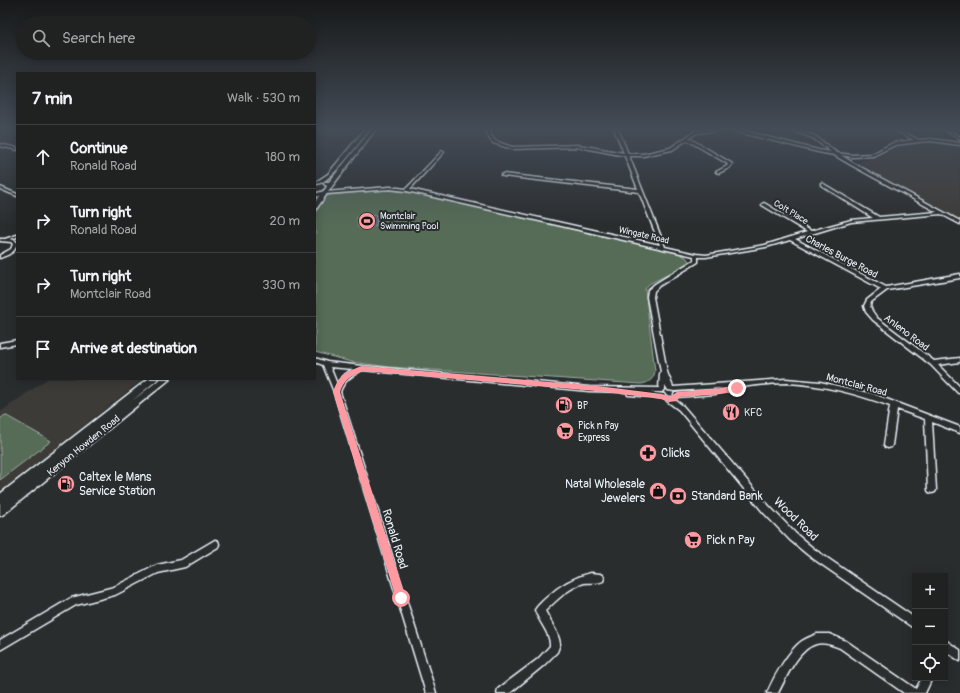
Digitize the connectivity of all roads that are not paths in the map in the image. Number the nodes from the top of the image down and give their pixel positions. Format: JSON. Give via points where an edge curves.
{"nodes":[{"id":1,"x":341,"y":161,"type":"edge"},
{"id":2,"x":349,"y":161,"type":"edge"},
{"id":3,"x":433,"y":161,"type":"edge"},
{"id":4,"x":630,"y":161,"type":"edge"},
{"id":5,"x":725,"y":161,"type":"edge"},
{"id":6,"x":849,"y":161,"type":"edge"},
{"id":7,"x":718,"y":172,"type":"dead end"},
{"id":8,"x":503,"y":175,"type":"dead end"},
{"id":9,"x":317,"y":184,"type":"edge"},
{"id":10,"x":822,"y":184,"type":"dead end"},
{"id":11,"x":0,"y":188,"type":"edge"},
{"id":12,"x":327,"y":190,"type":"junction"},
{"id":13,"x":407,"y":190,"type":"junction"},
{"id":14,"x":641,"y":191,"type":"junction"},
{"id":15,"x":16,"y":195,"type":"edge"},
{"id":16,"x":316,"y":195,"type":"edge"},
{"id":17,"x":764,"y":204,"type":"dead end"},
{"id":18,"x":316,"y":206,"type":"edge"},
{"id":19,"x":941,"y":213,"type":"junction"},
{"id":20,"x":877,"y":218,"type":"junction"},
{"id":21,"x":960,"y":223,"type":"edge"},
{"id":22,"x":811,"y":233,"type":"junction"},
{"id":23,"x":16,"y":236,"type":"edge"},
{"id":24,"x":791,"y":239,"type":"junction"},
{"id":25,"x":2,"y":240,"type":"edge"},
{"id":26,"x":16,"y":244,"type":"edge"},
{"id":27,"x":16,"y":246,"type":"edge"},
{"id":28,"x":663,"y":248,"type":"junction"},
{"id":29,"x":16,"y":254,"type":"edge"},
{"id":30,"x":696,"y":255,"type":"junction"},
{"id":31,"x":2,"y":257,"type":"edge"},
{"id":32,"x":960,"y":276,"type":"edge"},
{"id":33,"x":885,"y":289,"type":"junction"},
{"id":34,"x":16,"y":342,"type":"edge"},
{"id":35,"x":0,"y":345,"type":"edge"},
{"id":36,"x":316,"y":360,"type":"edge"},
{"id":37,"x":960,"y":360,"type":"edge"},
{"id":38,"x":933,"y":363,"type":"junction"},
{"id":39,"x":326,"y":364,"type":"junction"},
{"id":40,"x":362,"y":368,"type":"junction"},
{"id":41,"x":664,"y":372,"type":"junction"},
{"id":42,"x":163,"y":380,"type":"edge"},
{"id":43,"x":152,"y":384,"type":"edge"},
{"id":44,"x":960,"y":391,"type":"edge"},
{"id":45,"x":337,"y":392,"type":"junction"},
{"id":46,"x":674,"y":392,"type":"junction"},
{"id":47,"x":663,"y":393,"type":"junction"},
{"id":48,"x":894,"y":405,"type":"junction"},
{"id":49,"x":681,"y":408,"type":"junction"},
{"id":50,"x":928,"y":419,"type":"junction"},
{"id":51,"x":100,"y":427,"type":"junction"},
{"id":52,"x":960,"y":430,"type":"edge"},
{"id":53,"x":888,"y":445,"type":"dead end"},
{"id":54,"x":932,"y":490,"type":"dead end"},
{"id":55,"x":0,"y":500,"type":"edge"},
{"id":56,"x":0,"y":511,"type":"edge"},
{"id":57,"x":215,"y":544,"type":"dead end"},
{"id":58,"x":600,"y":578,"type":"dead end"},
{"id":59,"x":912,"y":622,"type":"edge"},
{"id":60,"x":0,"y":645,"type":"edge"},
{"id":61,"x":948,"y":647,"type":"edge"},
{"id":62,"x":960,"y":656,"type":"edge"},
{"id":63,"x":926,"y":681,"type":"edge"},
{"id":64,"x":431,"y":693,"type":"edge"},
{"id":65,"x":502,"y":693,"type":"edge"},
{"id":66,"x":772,"y":693,"type":"edge"},
{"id":67,"x":913,"y":693,"type":"edge"},
{"id":68,"x":920,"y":693,"type":"edge"}],
"edges":[{"from":1,"to":9,"type":"street","via":[[330,175]]},
{"from":2,"to":12,"type":"street"},
{"from":3,"to":13,"type":"street"},
{"from":4,"to":14,"type":"street"},
{"from":5,"to":7,"type":"street","via":[[730,164],[728,167]]},
{"from":6,"to":19,"type":"street"},
{"from":8,"to":14,"type":"street"},
{"from":9,"to":12,"type":"street"},
{"from":10,"to":20,"type":"street"},
{"from":11,"to":15,"type":"street"},
{"from":12,"to":13,"type":"street","name":"Wingate Road"},
{"from":12,"to":16,"type":"street"},
{"from":12,"to":18,"type":"street"},
{"from":13,"to":28,"type":"street","name":"Wingate Road"},
{"from":14,"to":28,"type":"street"},
{"from":17,"to":22,"type":"street","name":"Colt Place"},
{"from":19,"to":20,"type":"street","name":"Wingate Road"},
{"from":19,"to":21,"type":"street"},
{"from":20,"to":22,"type":"street","name":"Wingate Road","via":[[851,221]]},
{"from":22,"to":24,"type":"street","name":"Wingate Road"},
{"from":23,"to":25,"type":"street"},
{"from":24,"to":30,"type":"street","name":"Wingate Road","via":[[713,255]]},
{"from":24,"to":33,"type":"street","name":"Charles Burge Road"},
{"from":25,"to":26,"type":"street"},
{"from":27,"to":31,"type":"street"},
{"from":28,"to":30,"type":"street","name":"Wingate Road"},
{"from":29,"to":31,"type":"street"},
{"from":30,"to":41,"type":"street","name":"Wood Road","via":[[697,259],[693,264],[657,285],[650,292]]},
{"from":32,"to":33,"type":"street","name":"Anleno Road"},
{"from":33,"to":38,"type":"street","name":"Anleno Road","via":[[869,301],[869,312],[882,325]]},
{"from":34,"to":35,"type":"street"},
{"from":36,"to":39,"type":"street","name":"Montclair Road"},
{"from":37,"to":38,"type":"street"},
{"from":38,"to":44,"type":"street","name":"Anleno Road"},
{"from":39,"to":40,"type":"street","name":"Montclair Road"},
{"from":39,"to":45,"type":"street","name":"Ronald Road"},
{"from":40,"to":45,"type":"street","via":[[341,381]]},
{"from":40,"to":47,"type":"street","name":"Montclair Road"},
{"from":41,"to":46,"type":"street","name":"Wood Road"},
{"from":41,"to":47,"type":"street","name":"Wood Road"},
{"from":42,"to":43,"type":"street","name":"Kenyon Howden Road"},
{"from":43,"to":51,"type":"street","name":"Kenyon Howden Road"},
{"from":45,"to":64,"type":"street","name":"Ronald Road"},
{"from":46,"to":47,"type":"street","name":"Montclair Road"},
{"from":46,"to":47,"type":"street","name":"Montclair Road"},
{"from":46,"to":48,"type":"street","name":"Montclair Road","via":[[727,390],[744,385],[802,381],[848,390]]},
{"from":46,"to":49,"type":"street","name":"Wood Road"},
{"from":47,"to":49,"type":"street","name":"Wood Road"},
{"from":48,"to":50,"type":"street","name":"Montclair Road"},
{"from":48,"to":53,"type":"street"},
{"from":49,"to":59,"type":"street","name":"Wood Road","via":[[766,509],[793,537]]},
{"from":50,"to":52,"type":"street","name":"Montclair Road"},
{"from":50,"to":54,"type":"street"},
{"from":51,"to":55,"type":"street","name":"Kenyon Howden Road"},
{"from":51,"to":56,"type":"street","name":"Kenyon Howden Road"},
{"from":57,"to":60,"type":"street","via":[[182,564],[157,569],[115,591],[74,601]]},
{"from":58,"to":65,"type":"street","via":[[589,577],[576,582],[540,610],[541,617],[555,639],[554,649]]},
{"from":61,"to":62,"type":"street"},
{"from":63,"to":68,"type":"street"},
{"from":66,"to":67,"type":"street","via":[[802,645],[811,640],[822,639],[838,641]]}]}
